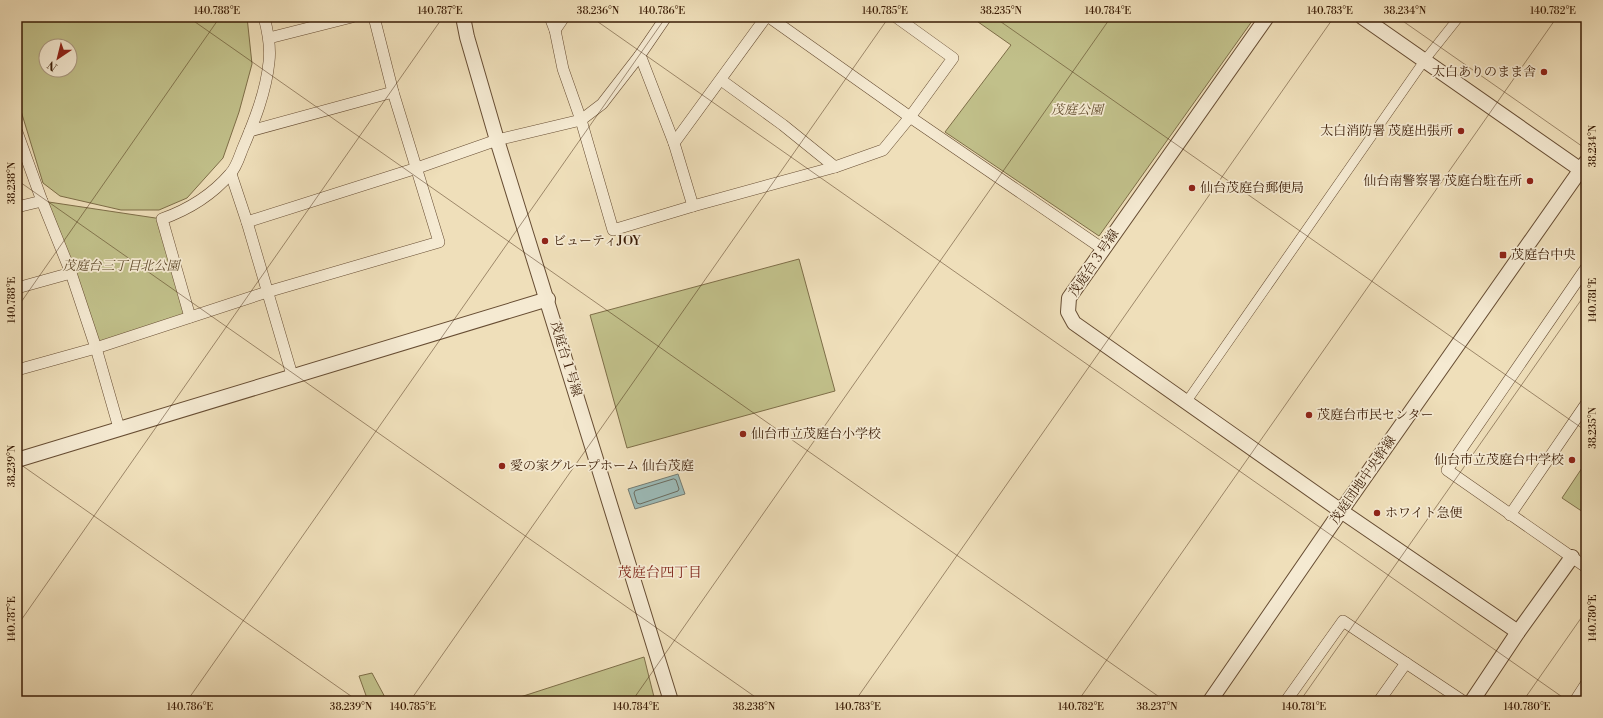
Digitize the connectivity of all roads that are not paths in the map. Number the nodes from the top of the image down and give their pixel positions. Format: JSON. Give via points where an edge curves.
{"nodes":[{"id":1,"x":264,"y":17,"type":"edge"},
{"id":2,"x":352,"y":17,"type":"edge"},
{"id":3,"x":374,"y":17,"type":"edge"},
{"id":4,"x":463,"y":17,"type":"edge"},
{"id":5,"x":550,"y":17,"type":"edge"},
{"id":6,"x":564,"y":17,"type":"edge"},
{"id":7,"x":666,"y":17,"type":"edge"},
{"id":8,"x":766,"y":17,"type":"edge"},
{"id":9,"x":769,"y":17,"type":"edge"},
{"id":10,"x":896,"y":17,"type":"edge"},
{"id":11,"x":1267,"y":17,"type":"edge"},
{"id":12,"x":1362,"y":17,"type":"edge"},
{"id":13,"x":1459,"y":17,"type":"edge"},
{"id":14,"x":555,"y":30,"type":"junction"},
{"id":15,"x":269,"y":38,"type":"junction"},
{"id":16,"x":640,"y":55,"type":"junction"},
{"id":17,"x":1424,"y":61,"type":"junction"},
{"id":18,"x":721,"y":80,"type":"junction"},
{"id":19,"x":393,"y":92,"type":"junction"},
{"id":20,"x":910,"y":117,"type":"junction"},
{"id":21,"x":581,"y":120,"type":"junction"},
{"id":22,"x":250,"y":131,"type":"junction"},
{"id":23,"x":17,"y":132,"type":"edge"},
{"id":24,"x":498,"y":140,"type":"junction"},
{"id":25,"x":674,"y":143,"type":"junction"},
{"id":26,"x":835,"y":167,"type":"junction"},
{"id":27,"x":417,"y":168,"type":"junction"},
{"id":28,"x":1584,"y":169,"type":"edge"},
{"id":29,"x":231,"y":174,"type":"junction"},
{"id":30,"x":42,"y":201,"type":"junction"},
{"id":31,"x":693,"y":206,"type":"junction"},
{"id":32,"x":17,"y":207,"type":"edge"},
{"id":33,"x":247,"y":222,"type":"junction"},
{"id":34,"x":1103,"y":249,"type":"junction"},
{"id":35,"x":1586,"y":268,"type":"edge"},
{"id":36,"x":71,"y":273,"type":"junction"},
{"id":37,"x":17,"y":288,"type":"edge"},
{"id":38,"x":267,"y":292,"type":"junction"},
{"id":39,"x":548,"y":299,"type":"junction"},
{"id":40,"x":190,"y":317,"type":"junction"},
{"id":41,"x":96,"y":348,"type":"junction"},
{"id":42,"x":17,"y":370,"type":"edge"},
{"id":43,"x":292,"y":375,"type":"junction"},
{"id":44,"x":1187,"y":401,"type":"junction"},
{"id":45,"x":1586,"y":404,"type":"edge"},
{"id":46,"x":119,"y":428,"type":"junction"},
{"id":47,"x":17,"y":460,"type":"edge"},
{"id":48,"x":1341,"y":511,"type":"junction"},
{"id":49,"x":1510,"y":515,"type":"junction"},
{"id":50,"x":1572,"y":557,"type":"junction"},
{"id":51,"x":1586,"y":567,"type":"edge"},
{"id":52,"x":1518,"y":632,"type":"junction"},
{"id":53,"x":1406,"y":663,"type":"junction"},
{"id":54,"x":1586,"y":684,"type":"edge"},
{"id":55,"x":671,"y":701,"type":"edge"},
{"id":56,"x":1210,"y":701,"type":"edge"},
{"id":57,"x":1286,"y":701,"type":"edge"},
{"id":58,"x":1379,"y":701,"type":"edge"},
{"id":59,"x":1463,"y":701,"type":"edge"},
{"id":60,"x":1472,"y":701,"type":"edge"},
{"id":61,"x":1575,"y":701,"type":"edge"}],
"edges":[{"from":1,"to":15,"type":"street"},
{"from":2,"to":15,"type":"street"},
{"from":3,"to":19,"type":"street"},
{"from":4,"to":24,"type":"street","name":"茂庭台１号線"},
{"from":5,"to":14,"type":"street"},
{"from":6,"to":14,"type":"street"},
{"from":7,"to":16,"type":"street"},
{"from":8,"to":18,"type":"street"},
{"from":9,"to":20,"type":"street"},
{"from":10,"to":20,"type":"street","via":[[953,58]]},
{"from":11,"to":34,"type":"street","name":"茂庭台３号線"},
{"from":12,"to":17,"type":"street"},
{"from":13,"to":17,"type":"street"},
{"from":14,"to":21,"type":"street","via":[[563,69]]},
{"from":15,"to":22,"type":"street","via":[[269,62],[262,98]]},
{"from":16,"to":21,"type":"street","via":[[602,104]]},
{"from":16,"to":25,"type":"street"},
{"from":17,"to":28,"type":"street"},
{"from":17,"to":44,"type":"street"},
{"from":18,"to":25,"type":"street"},
{"from":18,"to":26,"type":"street"},
{"from":19,"to":22,"type":"street"},
{"from":19,"to":27,"type":"street"},
{"from":20,"to":26,"type":"street","via":[[883,150]]},
{"from":20,"to":34,"type":"street"},
{"from":21,"to":24,"type":"street"},
{"from":21,"to":31,"type":"street","via":[[613,230]]},
{"from":22,"to":29,"type":"street"},
{"from":23,"to":30,"type":"street"},
{"from":24,"to":27,"type":"street"},
{"from":24,"to":39,"type":"street","name":"茂庭台１号線"},
{"from":25,"to":31,"type":"street"},
{"from":26,"to":31,"type":"street"},
{"from":27,"to":33,"type":"street"},
{"from":27,"to":38,"type":"street","via":[[439,242]]},
{"from":28,"to":48,"type":"street","name":"茂庭団地中央幹線"},
{"from":29,"to":33,"type":"street"},
{"from":29,"to":40,"type":"street","via":[[192,206],[162,219]]},
{"from":30,"to":32,"type":"street"},
{"from":30,"to":36,"type":"street"},
{"from":33,"to":38,"type":"street"},
{"from":34,"to":44,"type":"street","name":"茂庭台３号線","via":[[1069,298],[1068,312],[1074,323]]},
{"from":35,"to":49,"type":"street","via":[[1447,470]]},
{"from":36,"to":37,"type":"street"},
{"from":36,"to":41,"type":"street"},
{"from":38,"to":40,"type":"street"},
{"from":38,"to":43,"type":"street"},
{"from":39,"to":43,"type":"street"},
{"from":39,"to":55,"type":"street","name":"茂庭台１号線"},
{"from":40,"to":41,"type":"street"},
{"from":41,"to":42,"type":"street"},
{"from":41,"to":46,"type":"street"},
{"from":43,"to":46,"type":"street"},
{"from":44,"to":48,"type":"street","name":"茂庭台３号線"},
{"from":45,"to":49,"type":"street"},
{"from":46,"to":47,"type":"street"},
{"from":48,"to":52,"type":"street","name":"茂庭台３号線"},
{"from":48,"to":56,"type":"street","name":"茂庭団地中央幹線"},
{"from":49,"to":50,"type":"street"},
{"from":50,"to":51,"type":"street"},
{"from":50,"to":52,"type":"street"},
{"from":52,"to":60,"type":"street"},
{"from":53,"to":57,"type":"street","via":[[1343,621]]},
{"from":53,"to":58,"type":"street"},
{"from":53,"to":59,"type":"street"},
{"from":54,"to":61,"type":"street"}]}
